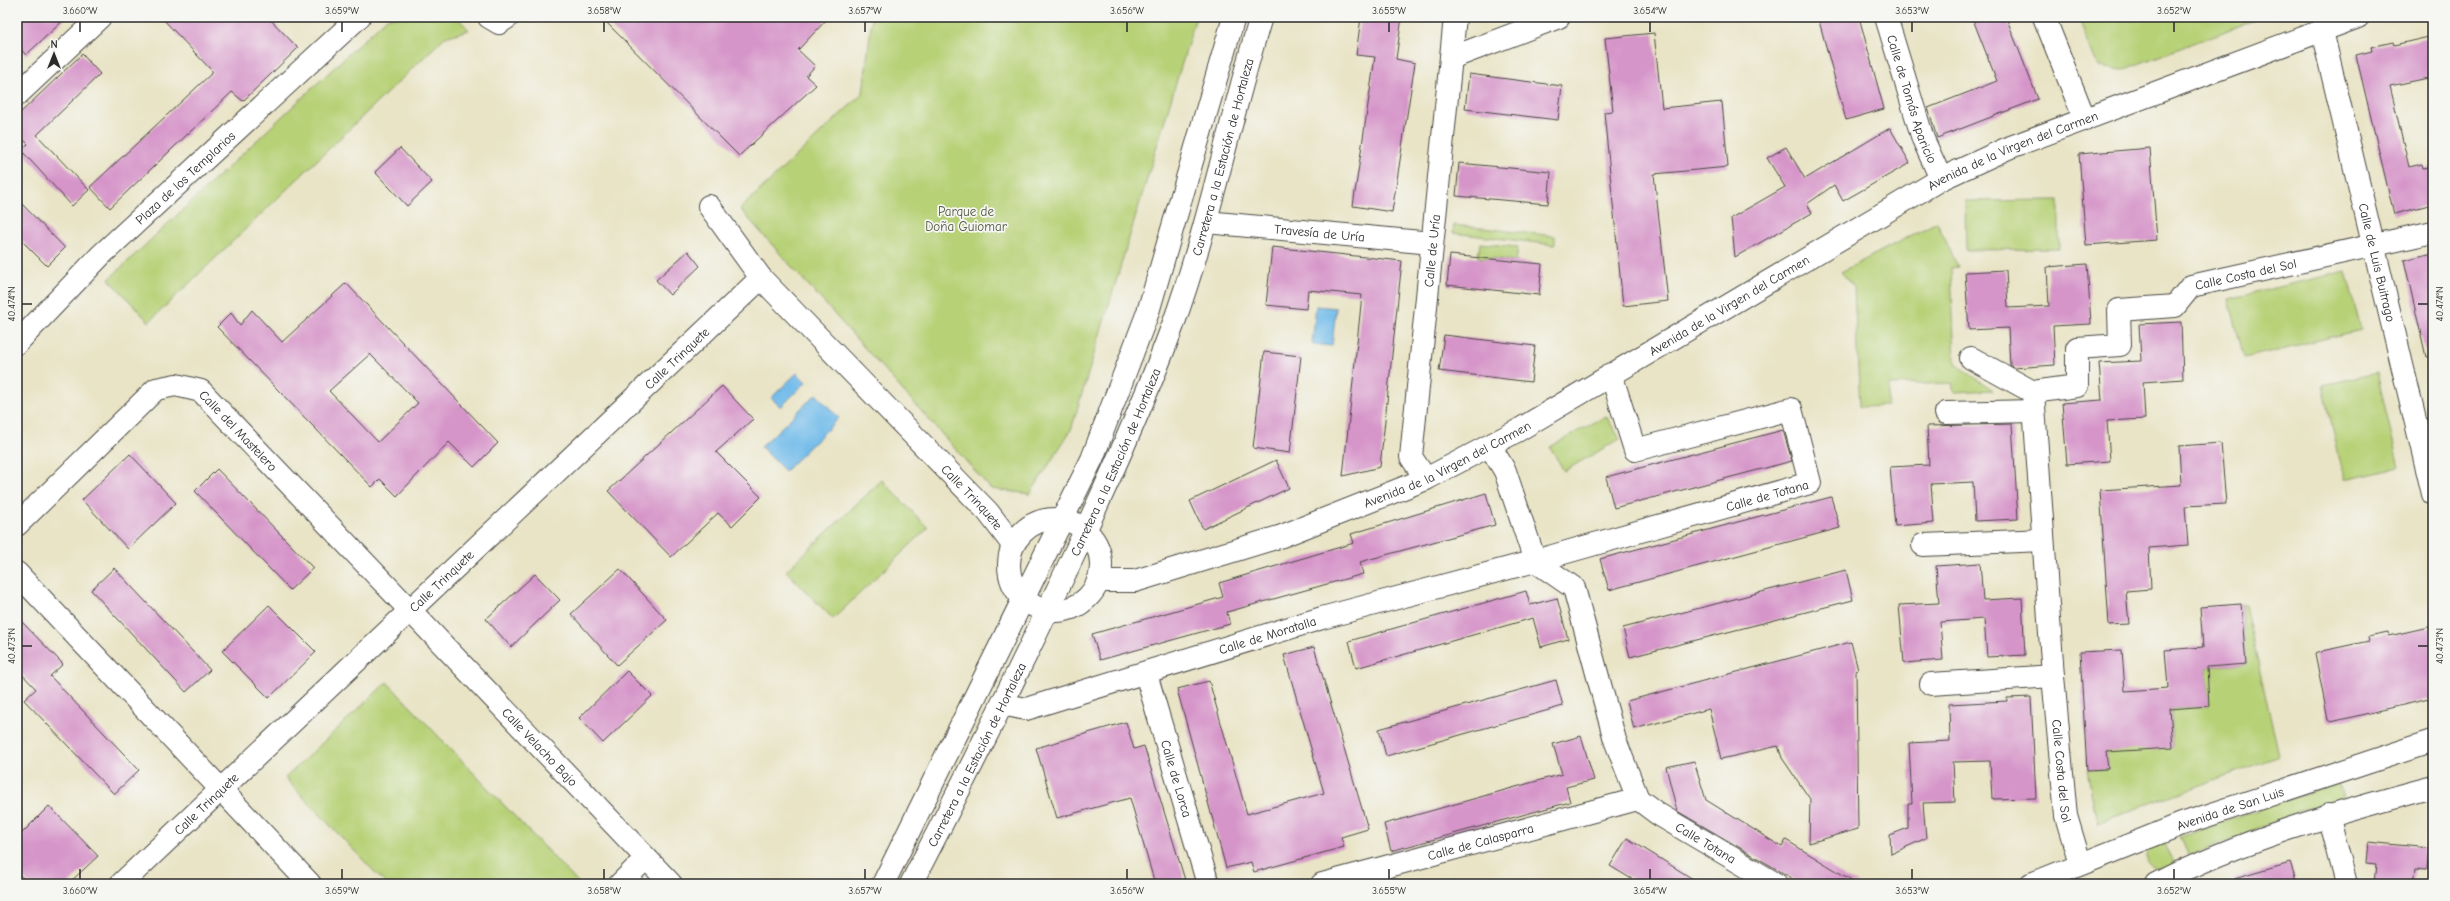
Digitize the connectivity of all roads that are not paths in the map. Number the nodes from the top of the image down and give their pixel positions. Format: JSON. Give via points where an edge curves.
{"nodes":[{"id":1,"x":100,"y":17,"type":"edge"},
{"id":2,"x":359,"y":17,"type":"edge"},
{"id":3,"x":490,"y":17,"type":"edge"},
{"id":4,"x":508,"y":17,"type":"edge"},
{"id":5,"x":1234,"y":17,"type":"edge"},
{"id":6,"x":1261,"y":17,"type":"edge"},
{"id":7,"x":1454,"y":17,"type":"edge"},
{"id":8,"x":1559,"y":17,"type":"edge"},
{"id":9,"x":1886,"y":17,"type":"edge"},
{"id":10,"x":2044,"y":17,"type":"edge"},
{"id":11,"x":2358,"y":17,"type":"edge"},
{"id":12,"x":2322,"y":31,"type":"junction"},
{"id":13,"x":1451,"y":58,"type":"junction"},
{"id":14,"x":21,"y":83,"type":"edge"},
{"id":15,"x":2085,"y":120,"type":"junction"},
{"id":16,"x":1941,"y":179,"type":"junction"},
{"id":17,"x":709,"y":206,"type":"dead end"},
{"id":18,"x":1206,"y":222,"type":"junction"},
{"id":19,"x":2433,"y":232,"type":"edge"},
{"id":20,"x":1432,"y":243,"type":"junction"},
{"id":21,"x":2373,"y":245,"type":"junction"},
{"id":22,"x":761,"y":278,"type":"junction"},
{"id":23,"x":17,"y":343,"type":"edge"},
{"id":24,"x":1971,"y":358,"type":"dead end"},
{"id":25,"x":1611,"y":374,"type":"junction"},
{"id":26,"x":2033,"y":402,"type":"junction"},
{"id":27,"x":1946,"y":413,"type":"dead end"},
{"id":28,"x":2425,"y":424,"type":"edge"},
{"id":29,"x":1490,"y":446,"type":"junction"},
{"id":30,"x":1426,"y":479,"type":"junction"},
{"id":31,"x":2433,"y":494,"type":"edge"},
{"id":32,"x":1062,"y":519,"type":"junction"},
{"id":33,"x":17,"y":526,"type":"edge"},
{"id":34,"x":1086,"y":531,"type":"junction"},
{"id":35,"x":2043,"y":540,"type":"junction"},
{"id":36,"x":1013,"y":545,"type":"junction"},
{"id":37,"x":1922,"y":545,"type":"dead end"},
{"id":38,"x":1535,"y":561,"type":"junction"},
{"id":39,"x":17,"y":573,"type":"edge"},
{"id":40,"x":1098,"y":581,"type":"junction"},
{"id":41,"x":1024,"y":599,"type":"junction"},
{"id":42,"x":409,"y":611,"type":"junction"},
{"id":43,"x":1048,"y":611,"type":"junction"},
{"id":44,"x":1146,"y":674,"type":"junction"},
{"id":45,"x":2053,"y":676,"type":"junction"},
{"id":46,"x":1931,"y":684,"type":"dead end"},
{"id":47,"x":1002,"y":704,"type":"junction"},
{"id":48,"x":2433,"y":741,"type":"edge"},
{"id":49,"x":2433,"y":787,"type":"edge"},
{"id":50,"x":221,"y":790,"type":"junction"},
{"id":51,"x":1638,"y":799,"type":"junction"},
{"id":52,"x":2328,"y":815,"type":"junction"},
{"id":53,"x":646,"y":858,"type":"junction"},
{"id":54,"x":2080,"y":864,"type":"junction"},
{"id":55,"x":121,"y":884,"type":"edge"},
{"id":56,"x":310,"y":884,"type":"edge"},
{"id":57,"x":620,"y":884,"type":"edge"},
{"id":58,"x":671,"y":884,"type":"edge"},
{"id":59,"x":883,"y":884,"type":"edge"},
{"id":60,"x":911,"y":884,"type":"edge"},
{"id":61,"x":1208,"y":884,"type":"edge"},
{"id":62,"x":1322,"y":884,"type":"edge"},
{"id":63,"x":1776,"y":884,"type":"edge"},
{"id":64,"x":2031,"y":884,"type":"edge"},
{"id":65,"x":2156,"y":884,"type":"edge"},
{"id":66,"x":2346,"y":884,"type":"edge"}],
"edges":[{"from":1,"to":14,"type":"street"},
{"from":2,"to":23,"type":"street","name":"Plaza de los Templarios","via":[[101,255]]},
{"from":3,"to":4,"type":"street","via":[[499,23]]},
{"from":5,"to":32,"type":"street","name":"Carretera a la Estación de Hortaleza","via":[[1148,312],[1092,459]]},
{"from":6,"to":18,"type":"street","name":"Carretera a la Estación de Hortaleza","via":[[1240,85]]},
{"from":7,"to":13,"type":"street","name":"Calle de Uría"},
{"from":8,"to":13,"type":"street"},
{"from":9,"to":16,"type":"street","name":"Calle de Tomás Aparicio","via":[[1923,139]]},
{"from":10,"to":15,"type":"street"},
{"from":11,"to":12,"type":"street","name":"Avenida de la Virgen del Carmen"},
{"from":12,"to":15,"type":"street","name":"Avenida de la Virgen del Carmen"},
{"from":12,"to":21,"type":"street","name":"Calle de Luis Buitrago"},
{"from":13,"to":20,"type":"street","name":"Calle de Uría"},
{"from":15,"to":16,"type":"street","name":"Avenida de la Virgen del Carmen","via":[[2008,148]]},
{"from":16,"to":25,"type":"street","name":"Avenida de la Virgen del Carmen"},
{"from":17,"to":22,"type":"street","name":"Calle Trinquete"},
{"from":18,"to":20,"type":"street","name":"Travesía de Uría"},
{"from":18,"to":34,"type":"street","name":"Carretera a la Estación de Hortaleza","via":[[1173,326]]},
{"from":19,"to":21,"type":"street"},
{"from":20,"to":30,"type":"street","name":"Calle de Uría","via":[[1411,457]]},
{"from":21,"to":26,"type":"street","name":"Calle Costa del Sol","via":[[2191,286],[2175,306],[2119,310],[2120,345],[2077,348],[2077,386]]},
{"from":21,"to":28,"type":"street","name":"Calle de Luis Buitrago"},
{"from":22,"to":36,"type":"street","name":"Calle Trinquete","via":[[988,512]]},
{"from":22,"to":42,"type":"street","name":"Calle Trinquete"},
{"from":24,"to":26,"type":"street"},
{"from":25,"to":29,"type":"street","name":"Avenida de la Virgen del Carmen"},
{"from":25,"to":38,"type":"street","name":"Calle de Totana","via":[[1635,450],[1791,409],[1810,483]]},
{"from":26,"to":27,"type":"street","name":"Calle Costa del Sol"},
{"from":26,"to":35,"type":"street","name":"Calle Costa del Sol"},
{"from":28,"to":31,"type":"street","name":"Calle de Luis Buitrago"},
{"from":29,"to":30,"type":"street","name":"Avenida de la Virgen del Carmen"},
{"from":29,"to":38,"type":"street","via":[[1505,472]]},
{"from":30,"to":40,"type":"street","name":"Avenida de la Virgen del Carmen","via":[[1275,538],[1135,581]]},
{"from":32,"to":34,"type":"street","via":[[1075,523]]},
{"from":32,"to":36,"type":"street","via":[[1047,519],[1033,524]]},
{"from":32,"to":41,"type":"street","name":"Carretera a la Estación de Hortaleza"},
{"from":33,"to":42,"type":"street","name":"Calle del Mastelero","via":[[156,389],[176,385],[191,387],[202,391]]},
{"from":34,"to":40,"type":"street","via":[[1095,541],[1100,554]]},
{"from":34,"to":43,"type":"street","name":"Carretera a la Estación de Hortaleza"},
{"from":35,"to":37,"type":"street"},
{"from":35,"to":45,"type":"street","name":"Calle Costa del Sol"},
{"from":36,"to":41,"type":"street","via":[[1009,559],[1010,574],[1015,588]]},
{"from":38,"to":44,"type":"street","name":"Calle de Moratalla","via":[[1322,618]]},
{"from":38,"to":51,"type":"street","via":[[1574,588],[1615,740]]},
{"from":39,"to":50,"type":"street"},
{"from":40,"to":43,"type":"street","via":[[1090,594],[1078,604],[1064,610]]},
{"from":41,"to":43,"type":"street"},
{"from":41,"to":59,"type":"street","name":"Carretera a la Estación de Hortaleza"},
{"from":42,"to":50,"type":"street","name":"Calle Trinquete"},
{"from":42,"to":53,"type":"street","name":"Calle Velacho Bajo"},
{"from":43,"to":47,"type":"street","name":"Carretera a la Estación de Hortaleza"},
{"from":44,"to":47,"type":"street","name":"Calle de Moratalla","via":[[1026,709]]},
{"from":44,"to":61,"type":"street","name":"Calle de Lorca"},
{"from":45,"to":46,"type":"street"},
{"from":45,"to":54,"type":"street","name":"Calle Costa del Sol","via":[[2066,816]]},
{"from":47,"to":60,"type":"street","name":"Carretera a la Estación de Hortaleza"},
{"from":48,"to":54,"type":"street","name":"Avenida de San Luis","via":[[2182,824]]},
{"from":49,"to":52,"type":"street"},
{"from":50,"to":55,"type":"street","name":"Calle Trinquete"},
{"from":50,"to":56,"type":"street"},
{"from":51,"to":62,"type":"street","name":"Calle de Calasparra"},
{"from":51,"to":63,"type":"street","name":"Calle Totana","via":[[1658,814]]},
{"from":52,"to":65,"type":"street","via":[[2265,836]]},
{"from":52,"to":66,"type":"street"},
{"from":53,"to":57,"type":"street"},
{"from":53,"to":58,"type":"street","name":"Calle Velacho Bajo"},
{"from":54,"to":64,"type":"street","name":"Avenida de San Luis"}]}
